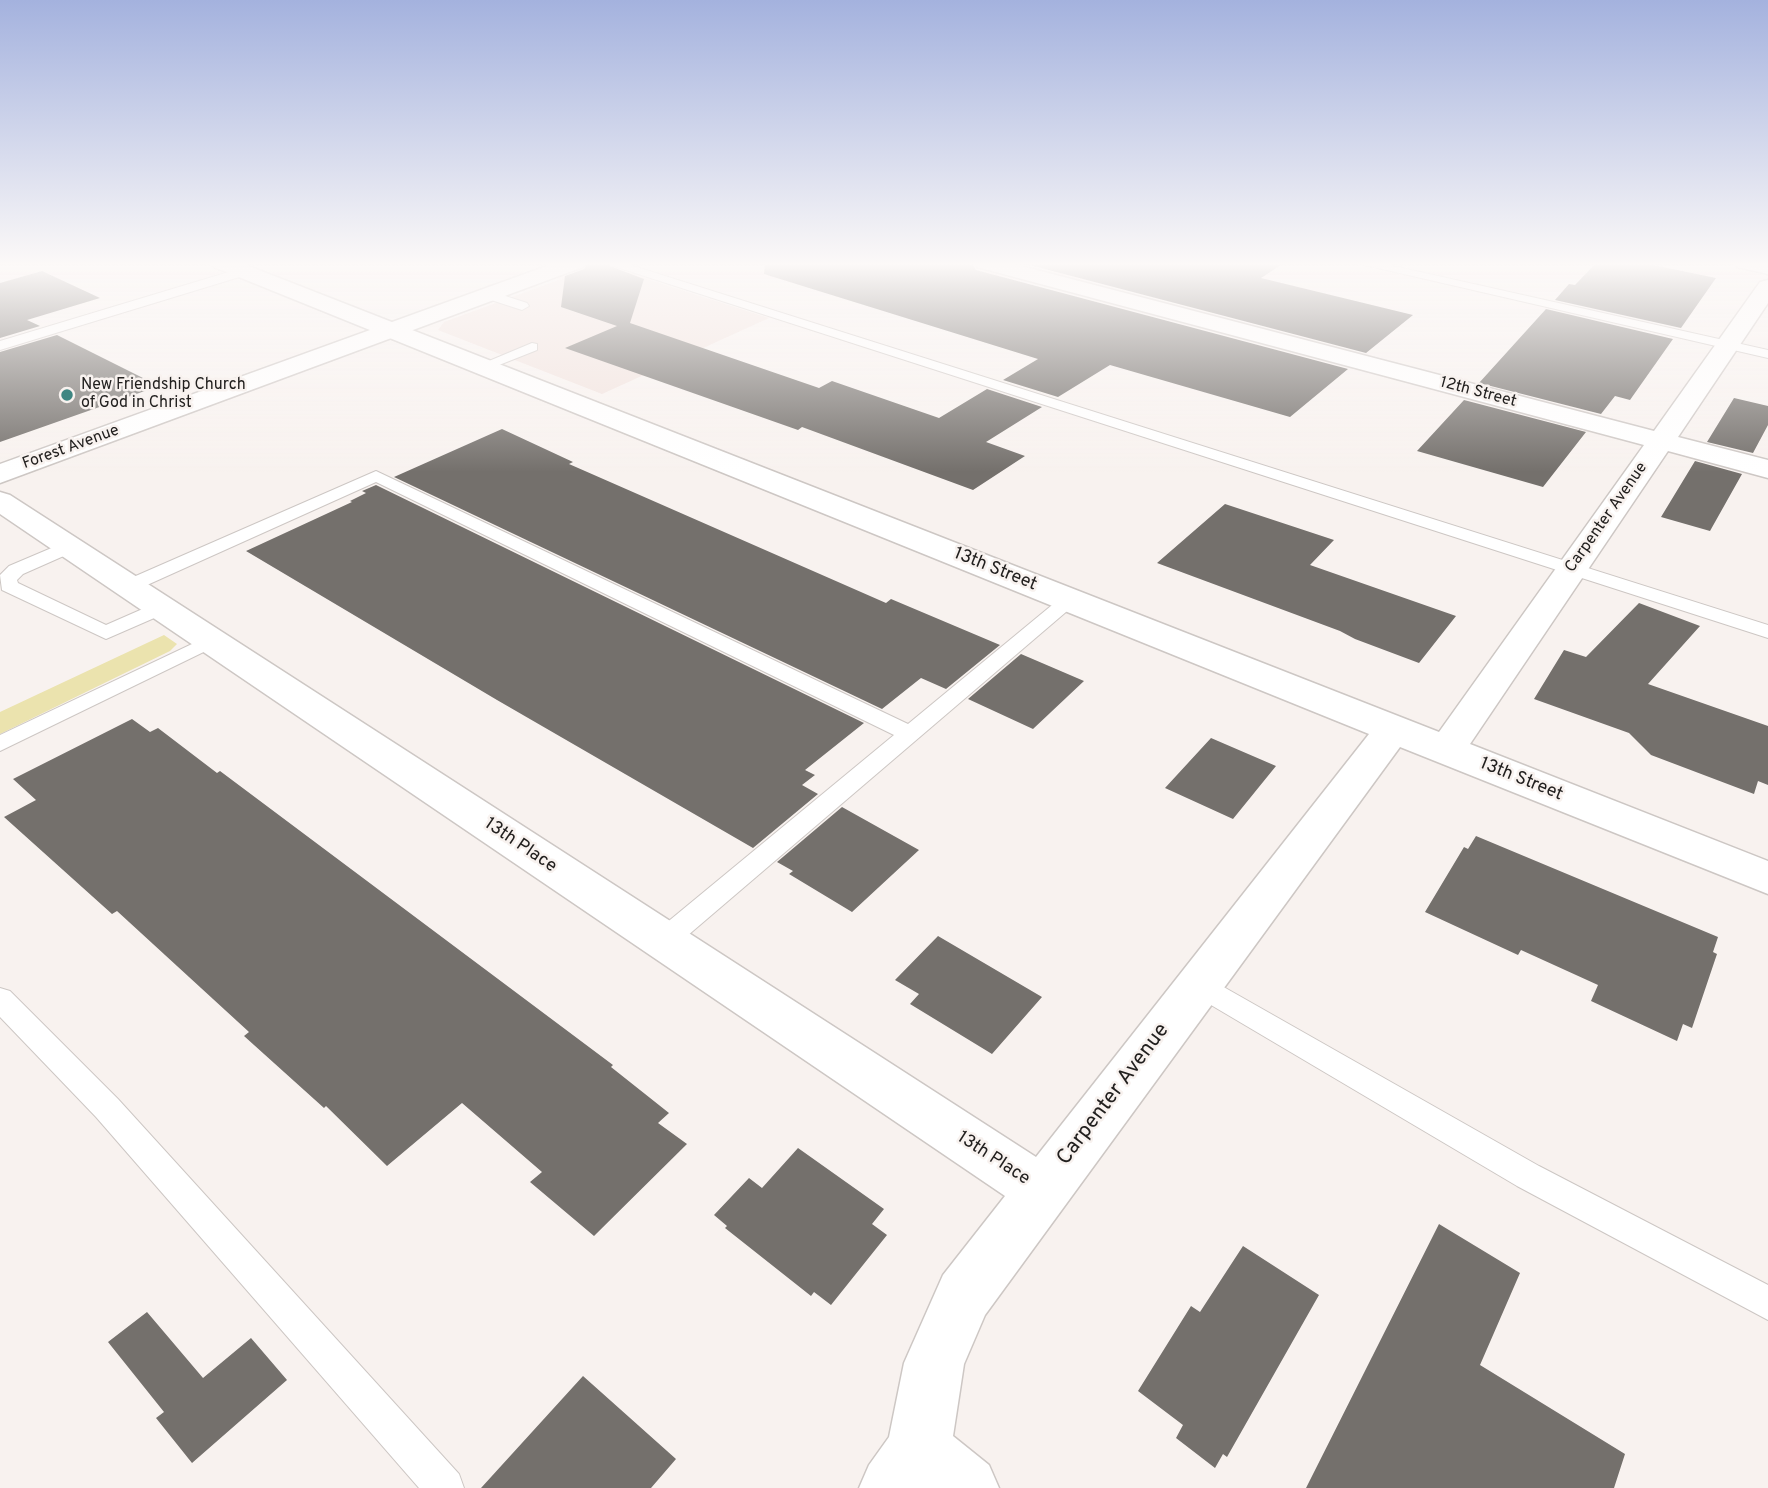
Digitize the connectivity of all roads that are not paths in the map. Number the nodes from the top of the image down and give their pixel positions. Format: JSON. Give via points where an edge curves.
{"nodes":[{"id":1,"x":40,"y":332,"type":"edge"},
{"id":2,"x":386,"y":332,"type":"edge"},
{"id":3,"x":399,"y":332,"type":"edge"},
{"id":4,"x":829,"y":332,"type":"edge"},
{"id":5,"x":1249,"y":332,"type":"edge"},
{"id":6,"x":1671,"y":332,"type":"edge"},
{"id":7,"x":1736,"y":332,"type":"edge"},
{"id":8,"x":1727,"y":345,"type":"junction"},
{"id":9,"x":0,"y":346,"type":"edge"},
{"id":10,"x":532,"y":347,"type":"dead end"},
{"id":11,"x":1768,"y":354,"type":"edge"},
{"id":12,"x":484,"y":366,"type":"junction"},
{"id":13,"x":1660,"y":440,"type":"junction"},
{"id":14,"x":1768,"y":469,"type":"edge"},
{"id":15,"x":0,"y":474,"type":"edge"},
{"id":16,"x":0,"y":501,"type":"edge"},
{"id":17,"x":68,"y":547,"type":"junction"},
{"id":18,"x":1573,"y":568,"type":"junction"},
{"id":19,"x":145,"y":597,"type":"junction"},
{"id":20,"x":1070,"y":600,"type":"junction"},
{"id":21,"x":1768,"y":632,"type":"edge"},
{"id":22,"x":211,"y":641,"type":"junction"},
{"id":23,"x":1393,"y":729,"type":"junction"},
{"id":24,"x":910,"y":734,"type":"junction"},
{"id":25,"x":0,"y":744,"type":"edge"},
{"id":26,"x":1446,"y":750,"type":"junction"},
{"id":27,"x":1768,"y":878,"type":"edge"},
{"id":28,"x":663,"y":941,"type":"junction"},
{"id":29,"x":1199,"y":984,"type":"junction"},
{"id":30,"x":0,"y":999,"type":"edge"},
{"id":31,"x":1041,"y":1190,"type":"junction"},
{"id":32,"x":1768,"y":1303,"type":"edge"},
{"id":33,"x":926,"y":1475,"type":"edge"},
{"id":34,"x":445,"y":1488,"type":"edge"}],
"edges":[{"from":1,"to":9,"type":"lane"},
{"from":2,"to":15,"type":"street","name":"Forest Avenue"},
{"from":3,"to":12,"type":"street","name":"13th Street"},
{"from":4,"to":18,"type":"lane"},
{"from":5,"to":13,"type":"street","name":"12th Street"},
{"from":6,"to":8,"type":"lane"},
{"from":7,"to":8,"type":"street","name":"Carpenter Avenue"},
{"from":8,"to":11,"type":"lane"},
{"from":8,"to":13,"type":"street","name":"Carpenter Avenue"},
{"from":10,"to":12,"type":"lane"},
{"from":12,"to":20,"type":"street","name":"13th Street"},
{"from":13,"to":14,"type":"street","name":"12th Street"},
{"from":13,"to":18,"type":"street","name":"Carpenter Avenue"},
{"from":16,"to":17,"type":"street","name":"13th Place"},
{"from":17,"to":19,"type":"street","name":"13th Place"},
{"from":17,"to":19,"type":"lane","via":[[16,570],[7,579],[9,586],[106,633]]},
{"from":18,"to":21,"type":"lane"},
{"from":18,"to":26,"type":"street","name":"Carpenter Avenue"},
{"from":19,"to":22,"type":"street","name":"13th Place"},
{"from":19,"to":24,"type":"lane","via":[[376,476]]},
{"from":20,"to":23,"type":"street","name":"13th Street"},
{"from":20,"to":24,"type":"lane"},
{"from":22,"to":25,"type":"lane"},
{"from":22,"to":28,"type":"street","name":"13th Place"},
{"from":23,"to":26,"type":"street","name":"13th Street"},
{"from":23,"to":29,"type":"street","name":"Carpenter Avenue"},
{"from":24,"to":28,"type":"lane"},
{"from":26,"to":27,"type":"street","name":"13th Street"},
{"from":28,"to":31,"type":"street","name":"13th Place"},
{"from":29,"to":31,"type":"street","name":"Carpenter Avenue"},
{"from":29,"to":32,"type":"lane","via":[[1528,1176]]},
{"from":30,"to":34,"type":"lane","via":[[107,1108]]},
{"from":31,"to":33,"type":"street","name":"Carpenter Avenue","via":[[964,1295],[934,1363]]}]}
